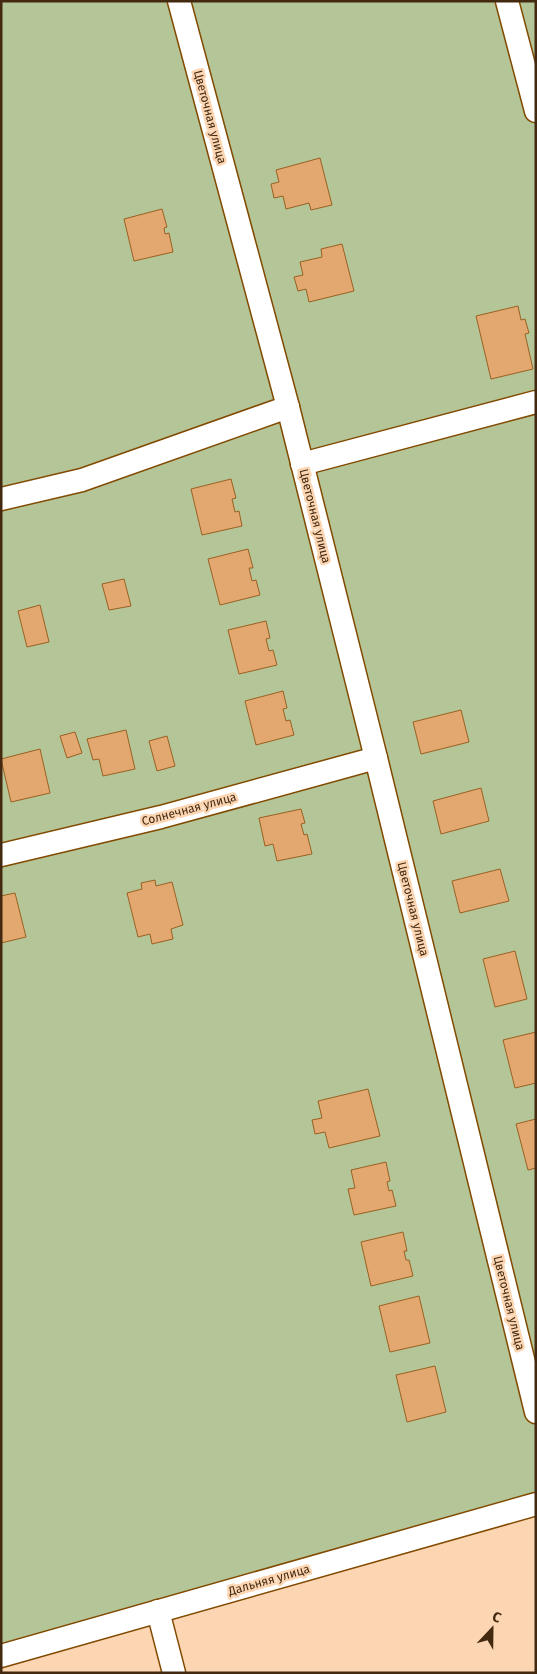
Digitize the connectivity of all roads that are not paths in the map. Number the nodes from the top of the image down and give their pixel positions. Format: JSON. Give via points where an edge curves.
{"nodes":[{"id":1,"x":179,"y":1,"type":"edge"},
{"id":2,"x":507,"y":1,"type":"edge"},
{"id":3,"x":536,"y":112,"type":"edge"},
{"id":4,"x":536,"y":402,"type":"edge"},
{"id":5,"x":288,"y":407,"type":"junction"},
{"id":6,"x":302,"y":464,"type":"junction"},
{"id":7,"x":1,"y":499,"type":"edge"},
{"id":8,"x":376,"y":758,"type":"junction"},
{"id":9,"x":1,"y":855,"type":"edge"},
{"id":10,"x":536,"y":1412,"type":"edge"},
{"id":11,"x":536,"y":1504,"type":"edge"},
{"id":12,"x":158,"y":1611,"type":"junction"},
{"id":13,"x":1,"y":1656,"type":"edge"},
{"id":14,"x":174,"y":1673,"type":"edge"}],
"edges":[{"from":1,"to":5,"type":"street","name":"Цветочная улица"},
{"from":2,"to":3,"type":"street"},
{"from":4,"to":6,"type":"street"},
{"from":5,"to":6,"type":"street","name":"Цветочная улица"},
{"from":5,"to":7,"type":"street","via":[[82,480]]},
{"from":6,"to":8,"type":"street","name":"Цветочная улица"},
{"from":8,"to":9,"type":"street","name":"Солнечная улица","via":[[161,817]]},
{"from":8,"to":10,"type":"street","name":"Цветочная улица"},
{"from":11,"to":12,"type":"street","name":"Дальняя улица"},
{"from":12,"to":13,"type":"street","name":"Дальняя улица"},
{"from":12,"to":14,"type":"street"}]}
